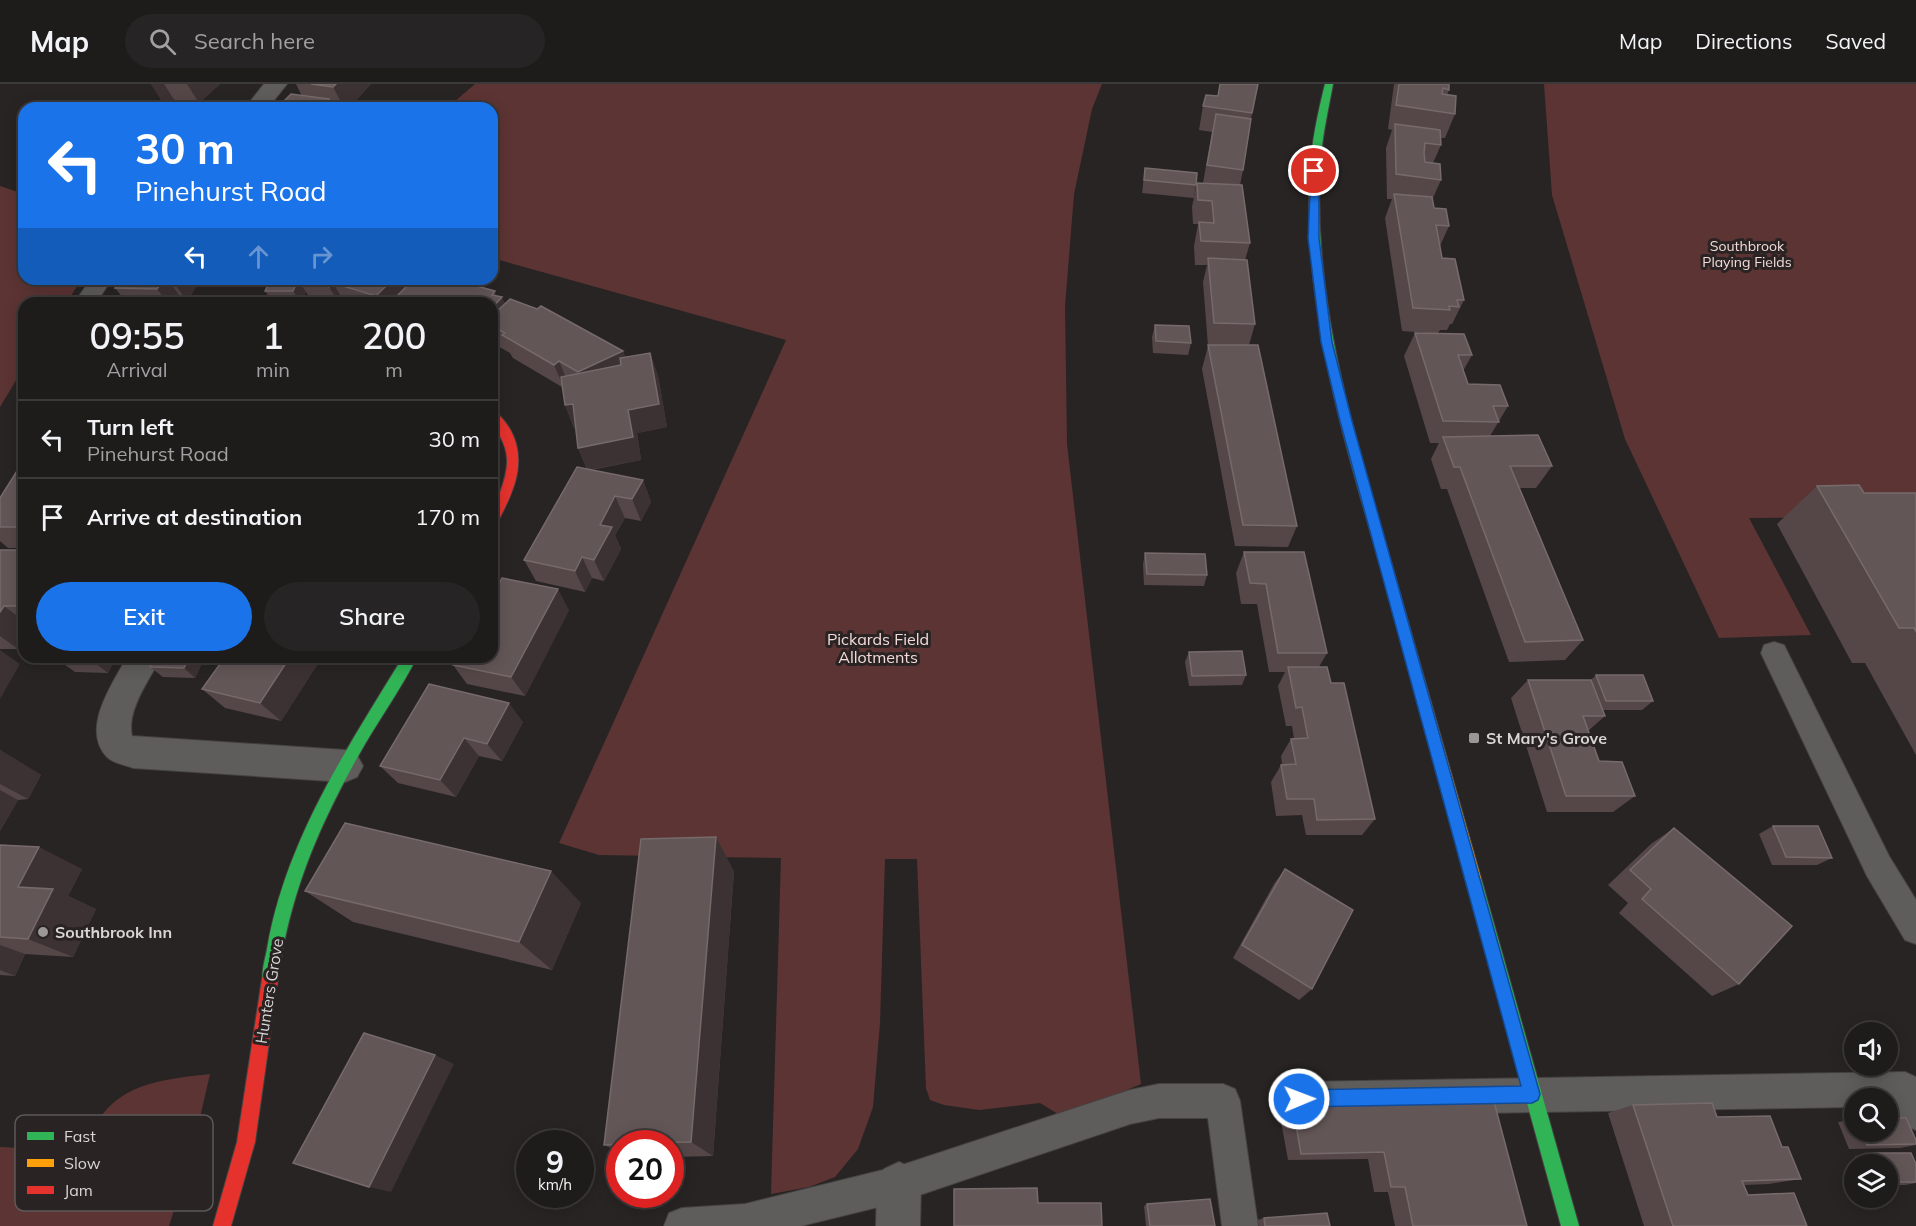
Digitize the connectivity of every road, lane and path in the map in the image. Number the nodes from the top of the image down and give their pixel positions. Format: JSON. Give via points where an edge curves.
{"nodes":[{"id":1,"x":276,"y":84,"type":"edge"},
{"id":2,"x":1329,"y":84,"type":"edge"},
{"id":3,"x":260,"y":102,"type":"edge"},
{"id":4,"x":498,"y":420,"type":"edge"},
{"id":5,"x":498,"y":510,"type":"edge"},
{"id":6,"x":1774,"y":653,"type":"dead end"},
{"id":7,"x":141,"y":663,"type":"edge"},
{"id":8,"x":406,"y":663,"type":"edge"},
{"id":9,"x":345,"y":766,"type":"junction"},
{"id":10,"x":1916,"y":929,"type":"edge"},
{"id":11,"x":1532,"y":1094,"type":"junction"},
{"id":12,"x":1299,"y":1099,"type":"edge"},
{"id":13,"x":1916,"y":1113,"type":"edge"},
{"id":14,"x":899,"y":1184,"type":"junction"},
{"id":15,"x":222,"y":1226,"type":"edge"},
{"id":16,"x":682,"y":1226,"type":"edge"},
{"id":17,"x":898,"y":1226,"type":"edge"},
{"id":18,"x":1240,"y":1226,"type":"edge"},
{"id":19,"x":1570,"y":1226,"type":"edge"}],
"edges":[{"from":1,"to":3,"type":"street"},
{"from":2,"to":11,"type":"street","via":[[1316,150],[1313,193],[1326,342]]},
{"from":4,"to":5,"type":"street","via":[[508,432],[515,458],[513,476]]},
{"from":6,"to":10,"type":"lane","via":[[1878,866]]},
{"from":7,"to":9,"type":"street","via":[[113,721],[112,736],[120,747],[133,752]]},
{"from":8,"to":9,"type":"street","name":"Hunters Grove"},
{"from":9,"to":15,"type":"street","name":"Hunters Grove","via":[[288,891],[272,966],[246,1142]]},
{"from":11,"to":12,"type":"lane"},
{"from":11,"to":13,"type":"lane","via":[[1905,1089]]},
{"from":11,"to":19,"type":"street"},
{"from":14,"to":16,"type":"lane","via":[[745,1222]]},
{"from":14,"to":17,"type":"street"},
{"from":14,"to":18,"type":"lane","via":[[1130,1107],[1159,1101],[1223,1101]]}]}
